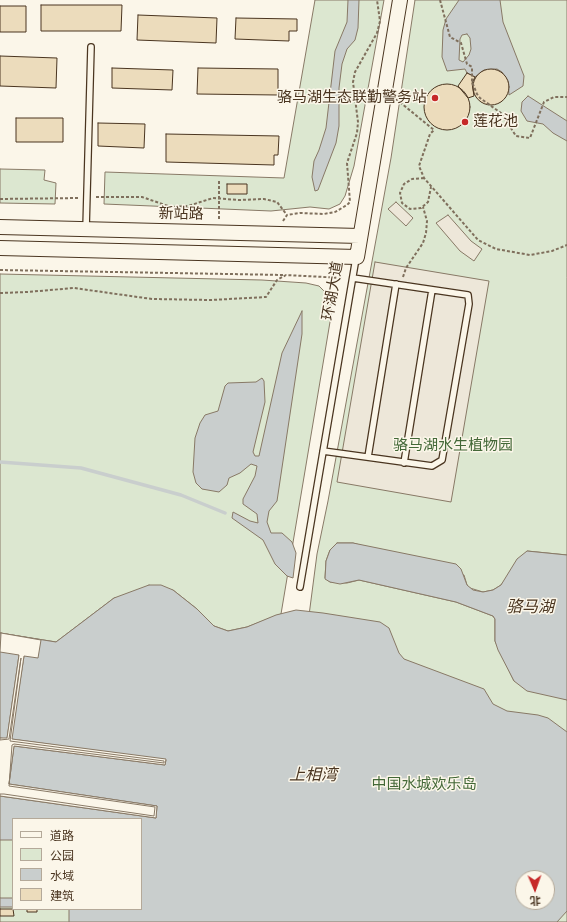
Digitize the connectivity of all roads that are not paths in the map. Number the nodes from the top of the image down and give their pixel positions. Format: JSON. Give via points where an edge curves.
{"nodes":[{"id":1,"x":400,"y":0,"type":"edge"},
{"id":2,"x":91,"y":47,"type":"dead end"},
{"id":3,"x":0,"y":227,"type":"edge"},
{"id":4,"x":86,"y":229,"type":"junction"},
{"id":5,"x":360,"y":236,"type":"junction"},
{"id":6,"x":0,"y":248,"type":"edge"},
{"id":7,"x":356,"y":257,"type":"junction"},
{"id":8,"x":353,"y":278,"type":"junction"},
{"id":9,"x":398,"y":285,"type":"junction"},
{"id":10,"x":432,"y":290,"type":"junction"},
{"id":11,"x":323,"y":451,"type":"junction"},
{"id":12,"x":368,"y":457,"type":"junction"},
{"id":13,"x":404,"y":463,"type":"junction"},
{"id":14,"x":300,"y":587,"type":"dead end"}],
"edges":[{"from":1,"to":5,"type":"street","name":"环湖大道"},
{"from":2,"to":4,"type":"lane"},
{"from":3,"to":4,"type":"street","name":"新站路"},
{"from":4,"to":5,"type":"street","name":"新站路"},
{"from":5,"to":7,"type":"street","name":"环湖大道"},
{"from":6,"to":7,"type":"street"},
{"from":7,"to":8,"type":"lane","name":"环湖大道"},
{"from":8,"to":9,"type":"lane"},
{"from":8,"to":11,"type":"lane","name":"环湖大道"},
{"from":9,"to":10,"type":"lane"},
{"from":9,"to":12,"type":"lane"},
{"from":10,"to":13,"type":"lane"},
{"from":10,"to":13,"type":"lane","via":[[468,295],[469,304],[442,460],[432,466]]},
{"from":11,"to":12,"type":"lane"},
{"from":11,"to":14,"type":"lane","name":"环湖大道"},
{"from":12,"to":13,"type":"lane"}]}
